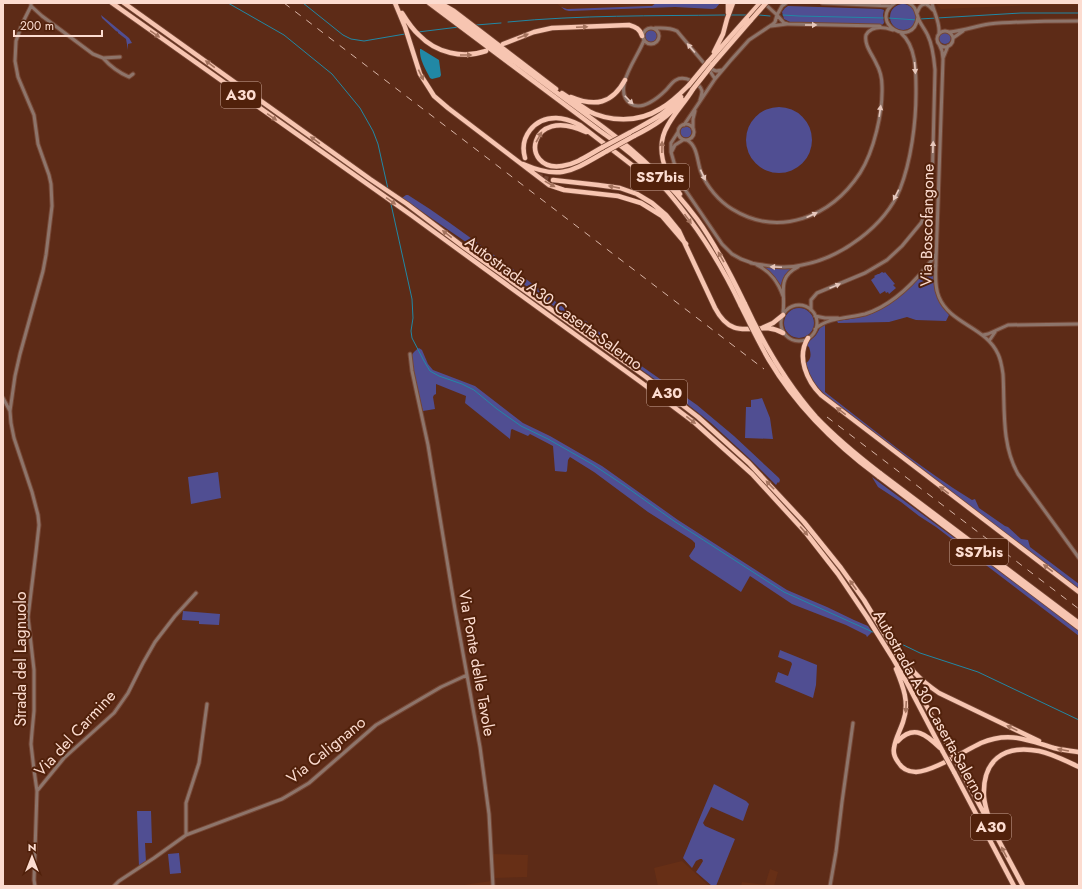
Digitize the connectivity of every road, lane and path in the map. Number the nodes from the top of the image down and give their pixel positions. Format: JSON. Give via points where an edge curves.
{"nodes":[{"id":1,"x":112,"y":3,"type":"edge"},
{"id":2,"x":124,"y":3,"type":"edge"},
{"id":3,"x":395,"y":3,"type":"edge"},
{"id":4,"x":429,"y":3,"type":"edge"},
{"id":5,"x":436,"y":3,"type":"edge"},
{"id":6,"x":439,"y":3,"type":"edge"},
{"id":7,"x":728,"y":3,"type":"edge"},
{"id":8,"x":733,"y":3,"type":"edge"},
{"id":9,"x":760,"y":3,"type":"edge"},
{"id":10,"x":765,"y":3,"type":"edge"},
{"id":11,"x":786,"y":3,"type":"edge"},
{"id":12,"x":822,"y":3,"type":"edge"},
{"id":13,"x":880,"y":3,"type":"edge"},
{"id":14,"x":895,"y":3,"type":"edge"},
{"id":15,"x":921,"y":3,"type":"edge"},
{"id":16,"x":928,"y":3,"type":"edge"},
{"id":17,"x":31,"y":4,"type":"edge"},
{"id":18,"x":911,"y":4,"type":"edge"},
{"id":19,"x":868,"y":5,"type":"junction"},
{"id":20,"x":891,"y":6,"type":"junction"},
{"id":21,"x":729,"y":10,"type":"junction"},
{"id":22,"x":918,"y":14,"type":"junction"},
{"id":23,"x":777,"y":15,"type":"junction"},
{"id":24,"x":1079,"y":21,"type":"edge"},
{"id":25,"x":919,"y":22,"type":"junction"},
{"id":26,"x":938,"y":23,"type":"junction"},
{"id":27,"x":788,"y":24,"type":"junction"},
{"id":28,"x":769,"y":27,"type":"junction"},
{"id":29,"x":655,"y":28,"type":"junction"},
{"id":30,"x":887,"y":28,"type":"junction"},
{"id":31,"x":966,"y":29,"type":"junction"},
{"id":32,"x":893,"y":30,"type":"junction"},
{"id":33,"x":948,"y":31,"type":"junction"},
{"id":34,"x":901,"y":33,"type":"junction"},
{"id":35,"x":938,"y":34,"type":"junction"},
{"id":36,"x":643,"y":38,"type":"junction"},
{"id":37,"x":953,"y":38,"type":"junction"},
{"id":38,"x":503,"y":44,"type":"dead end"},
{"id":39,"x":939,"y":44,"type":"junction"},
{"id":40,"x":948,"y":46,"type":"junction"},
{"id":41,"x":486,"y":51,"type":"dead end"},
{"id":42,"x":120,"y":57,"type":"dead end"},
{"id":43,"x":103,"y":58,"type":"junction"},
{"id":44,"x":943,"y":60,"type":"junction"},
{"id":45,"x":708,"y":62,"type":"junction"},
{"id":46,"x":710,"y":66,"type":"junction"},
{"id":47,"x":722,"y":70,"type":"junction"},
{"id":48,"x":133,"y":74,"type":"dead end"},
{"id":49,"x":715,"y":79,"type":"junction"},
{"id":50,"x":625,"y":80,"type":"junction"},
{"id":51,"x":691,"y":87,"type":"junction"},
{"id":52,"x":563,"y":93,"type":"junction"},
{"id":53,"x":566,"y":100,"type":"junction"},
{"id":54,"x":700,"y":100,"type":"junction"},
{"id":55,"x":696,"y":108,"type":"junction"},
{"id":56,"x":589,"y":112,"type":"junction"},
{"id":57,"x":684,"y":125,"type":"junction"},
{"id":58,"x":693,"y":130,"type":"junction"},
{"id":59,"x":678,"y":132,"type":"junction"},
{"id":60,"x":591,"y":134,"type":"junction"},
{"id":61,"x":683,"y":140,"type":"junction"},
{"id":62,"x":688,"y":140,"type":"junction"},
{"id":63,"x":671,"y":152,"type":"junction"},
{"id":64,"x":525,"y":158,"type":"dead end"},
{"id":65,"x":518,"y":161,"type":"junction"},
{"id":66,"x":554,"y":180,"type":"tunnel mouth"},
{"id":67,"x":673,"y":199,"type":"junction"},
{"id":68,"x":697,"y":219,"type":"junction"},
{"id":69,"x":686,"y":244,"type":"junction"},
{"id":70,"x":936,"y":252,"type":"junction"},
{"id":71,"x":931,"y":262,"type":"junction"},
{"id":72,"x":751,"y":263,"type":"junction"},
{"id":73,"x":936,"y":264,"type":"junction"},
{"id":74,"x":802,"y":266,"type":"junction"},
{"id":75,"x":931,"y":268,"type":"junction"},
{"id":76,"x":922,"y":272,"type":"junction"},
{"id":77,"x":936,"y":272,"type":"junction"},
{"id":78,"x":783,"y":296,"type":"junction"},
{"id":79,"x":743,"y":305,"type":"junction"},
{"id":80,"x":811,"y":310,"type":"junction"},
{"id":81,"x":782,"y":315,"type":"junction"},
{"id":82,"x":815,"y":316,"type":"junction"},
{"id":83,"x":844,"y":318,"type":"junction"},
{"id":84,"x":1079,"y":324,"type":"edge"},
{"id":85,"x":762,"y":328,"type":"junction"},
{"id":86,"x":815,"y":329,"type":"junction"},
{"id":87,"x":996,"y":330,"type":"junction"},
{"id":88,"x":784,"y":332,"type":"junction"},
{"id":89,"x":983,"y":335,"type":"junction"},
{"id":90,"x":808,"y":338,"type":"junction"},
{"id":91,"x":989,"y":341,"type":"junction"},
{"id":92,"x":410,"y":354,"type":"dead end"},
{"id":93,"x":3,"y":398,"type":"edge"},
{"id":94,"x":10,"y":411,"type":"junction"},
{"id":95,"x":879,"y":475,"type":"junction"},
{"id":96,"x":1079,"y":558,"type":"edge"},
{"id":97,"x":1079,"y":592,"type":"edge"},
{"id":98,"x":196,"y":593,"type":"dead end"},
{"id":99,"x":1079,"y":623,"type":"edge"},
{"id":100,"x":1079,"y":628,"type":"edge"},
{"id":101,"x":897,"y":650,"type":"junction"},
{"id":102,"x":892,"y":657,"type":"junction"},
{"id":103,"x":467,"y":675,"type":"junction"},
{"id":104,"x":207,"y":704,"type":"dead end"},
{"id":105,"x":853,"y":723,"type":"dead end"},
{"id":106,"x":1034,"y":742,"type":"junction"},
{"id":107,"x":895,"y":744,"type":"junction"},
{"id":108,"x":1047,"y":745,"type":"junction"},
{"id":109,"x":944,"y":752,"type":"junction"},
{"id":110,"x":1079,"y":752,"type":"edge"},
{"id":111,"x":1055,"y":757,"type":"junction"},
{"id":112,"x":1079,"y":767,"type":"edge"},
{"id":113,"x":37,"y":791,"type":"junction"},
{"id":114,"x":992,"y":828,"type":"junction"},
{"id":115,"x":186,"y":834,"type":"junction"},
{"id":116,"x":35,"y":886,"type":"edge"},
{"id":117,"x":114,"y":886,"type":"edge"},
{"id":118,"x":493,"y":886,"type":"edge"},
{"id":119,"x":830,"y":886,"type":"edge"},
{"id":120,"x":1014,"y":886,"type":"edge"},
{"id":121,"x":1023,"y":886,"type":"edge"}],
"edges":[{"from":1,"to":102,"type":"highway","name":"Autostrada A30 Caserta-Salerno","number":"A30","one_way":true,"via":[[411,215],[695,423],[746,469],[806,533],[838,574]]},
{"from":101,"to":2,"type":"highway","name":"Autostrada A30 Caserta-Salerno","number":"A30","one_way":true,"via":[[864,600],[789,505],[698,417],[407,204]]},
{"from":3,"to":41,"type":"highway","one_way":true,"via":[[419,36],[433,46],[452,54]]},
{"from":3,"to":65,"type":"highway","one_way":true,"via":[[420,74],[434,96]]},
{"from":4,"to":67,"type":"highway","number":"SS7bis","via":[[626,150],[648,170]]},
{"from":5,"to":53,"type":"highway","number":"SS7bis"},
{"from":6,"to":52,"type":"highway"},
{"from":7,"to":21,"type":"highway"},
{"from":8,"to":21,"type":"highway"},
{"from":9,"to":45,"type":"highway"},
{"from":10,"to":23,"type":"street"},
{"from":10,"to":46,"type":"highway","bridge":true},
{"from":11,"to":23,"type":"street"},
{"from":12,"to":19,"type":"street"},
{"from":13,"to":19,"type":"street"},
{"from":14,"to":20,"type":"street"},
{"from":15,"to":18,"type":"street"},
{"from":16,"to":22,"type":"street","via":[[921,5]]},
{"from":16,"to":26,"type":"street","name":"Via Boscofangone"},
{"from":17,"to":43,"type":"street","via":[[42,16],[93,54]]},
{"from":17,"to":94,"type":"street","via":[[16,41],[15,60],[18,77],[34,115],[38,144],[52,189],[52,206],[47,248],[20,354]]},
{"from":18,"to":22,"type":"street"},
{"from":19,"to":20,"type":"street"},
{"from":20,"to":32,"type":"street","via":[[886,16]]},
{"from":21,"to":45,"type":"highway","via":[[723,34]]},
{"from":22,"to":25,"type":"street"},
{"from":23,"to":27,"type":"street"},
{"from":23,"to":28,"type":"street","via":[[775,22]]},
{"from":24,"to":31,"type":"street","via":[[998,23]]},
{"from":25,"to":34,"type":"street","via":[[911,30]]},
{"from":80,"to":25,"type":"street","one_way":true,"via":[[811,300],[817,293],[860,276],[894,254],[907,241],[927,212],[932,188],[935,70],[930,41]]},
{"from":26,"to":33,"type":"street","name":"Via Boscofangone"},
{"from":26,"to":35,"type":"street","name":"Via Boscofangone"},
{"from":27,"to":28,"type":"street"},
{"from":27,"to":30,"type":"street","one_way":true},
{"from":28,"to":47,"type":"street","via":[[749,40]]},
{"from":29,"to":36,"type":"street","via":[[645,29]]},
{"from":29,"to":36,"type":"street","via":[[658,33],[657,41],[650,44]]},
{"from":46,"to":29,"type":"street","one_way":true,"via":[[673,29]]},
{"from":30,"to":32,"type":"street"},
{"from":62,"to":30,"type":"street","one_way":true,"via":[[695,148],[701,172],[711,189],[730,208],[741,214],[770,223],[784,223],[820,211],[847,189],[869,153],[878,124],[882,86],[877,64],[866,38],[871,30]]},
{"from":31,"to":33,"type":"street"},
{"from":31,"to":37,"type":"street","name":"Via Boscofangone"},
{"from":32,"to":34,"type":"street"},
{"from":33,"to":35,"type":"street"},
{"from":33,"to":37,"type":"street","name":"Via Boscofangone"},
{"from":34,"to":74,"type":"street","one_way":true,"via":[[909,42],[913,55],[916,90],[913,133],[900,188],[885,213],[858,239],[830,257]]},
{"from":35,"to":39,"type":"street","name":"Via Boscofangone"},
{"from":38,"to":36,"type":"highway","one_way":true,"via":[[534,32],[563,27],[629,25],[637,28]]},
{"from":36,"to":50,"type":"street","via":[[641,48]]},
{"from":37,"to":40,"type":"street","name":"Via Boscofangone"},
{"from":39,"to":40,"type":"street"},
{"from":39,"to":44,"type":"street","name":"Via Boscofangone"},
{"from":40,"to":44,"type":"street","name":"Via Boscofangone"},
{"from":42,"to":43,"type":"street"},
{"from":43,"to":48,"type":"street","via":[[129,77]]},
{"from":44,"to":70,"type":"street","name":"Via Boscofangone"},
{"from":45,"to":51,"type":"highway","bridge":true},
{"from":46,"to":47,"type":"street"},
{"from":46,"to":49,"type":"street"},
{"from":46,"to":51,"type":"highway","bridge":true},
{"from":47,"to":49,"type":"street"},
{"from":49,"to":54,"type":"street"},
{"from":50,"to":52,"type":"highway","via":[[613,96],[602,101],[583,102]]},
{"from":50,"to":54,"type":"street","one_way":true,"via":[[624,95],[627,101],[634,105],[651,102],[676,80],[682,78],[691,80],[700,88]]},
{"from":51,"to":56,"type":"highway","via":[[661,109],[641,117],[618,119]]},
{"from":51,"to":60,"type":"highway","one_way":true,"bridge":true,"via":[[669,110],[657,118],[570,164],[551,166],[541,161],[536,152],[535,142],[546,128],[560,125]]},
{"from":51,"to":65,"type":"highway","bridge":true,"via":[[668,116],[574,169],[560,173],[542,171]]},
{"from":68,"to":51,"type":"highway","one_way":true,"via":[[670,180],[665,169],[661,145],[664,132],[689,96]]},
{"from":52,"to":56,"type":"highway"},
{"from":53,"to":56,"type":"highway"},
{"from":53,"to":68,"type":"highway","number":"SS7bis","via":[[642,158]]},
{"from":54,"to":55,"type":"street"},
{"from":55,"to":57,"type":"street"},
{"from":55,"to":58,"type":"street"},
{"from":57,"to":58,"type":"street","via":[[690,126]]},
{"from":57,"to":59,"type":"street","via":[[679,127]]},
{"from":58,"to":62,"type":"street","via":[[693,135]]},
{"from":59,"to":61,"type":"street"},
{"from":59,"to":63,"type":"street","via":[[672,143]]},
{"from":60,"to":64,"type":"highway","via":[[573,121],[556,118],[544,120],[535,124],[524,141]]},
{"from":60,"to":67,"type":"highway","via":[[644,173]]},
{"from":61,"to":62,"type":"street"},
{"from":61,"to":63,"type":"street","via":[[675,145]]},
{"from":63,"to":72,"type":"street","via":[[684,188],[718,239],[732,254]]},
{"from":65,"to":69,"type":"highway","one_way":true,"via":[[538,178],[557,188],[618,196],[641,203],[662,216]]},
{"from":69,"to":66,"type":"highway","one_way":true,"via":[[666,215],[637,194],[620,188]]},
{"from":67,"to":79,"type":"highway","number":"SS7bis","one_way":true,"via":[[719,264]]},
{"from":79,"to":68,"type":"highway","number":"SS7bis","one_way":true,"via":[[725,264]]},
{"from":69,"to":85,"type":"highway","via":[[722,319],[737,328]]},
{"from":70,"to":71,"type":"street"},
{"from":70,"to":73,"type":"street","name":"Via Boscofangone"},
{"from":71,"to":73,"type":"street"},
{"from":71,"to":76,"type":"street"},
{"from":74,"to":72,"type":"street","one_way":true,"via":[[775,267]]},
{"from":72,"to":78,"type":"street","via":[[773,276]]},
{"from":73,"to":75,"type":"street"},
{"from":73,"to":77,"type":"street","name":"Via Boscofangone"},
{"from":74,"to":78,"type":"street","via":[[792,270],[785,278]]},
{"from":75,"to":76,"type":"street"},
{"from":75,"to":77,"type":"street"},
{"from":76,"to":83,"type":"street","via":[[889,303],[872,311]]},
{"from":77,"to":89,"type":"street","name":"Via Boscofangone","via":[[936,287],[943,305],[954,316]]},
{"from":78,"to":81,"type":"street"},
{"from":79,"to":95,"type":"highway","number":"SS7bis","bridge":true,"via":[[772,357],[804,402],[839,439]]},
{"from":80,"to":81,"type":"street","via":[[803,305],[796,305]]},
{"from":80,"to":82,"type":"street"},
{"from":81,"to":85,"type":"highway"},
{"from":81,"to":88,"type":"street","via":[[781,324]]},
{"from":82,"to":83,"type":"street"},
{"from":82,"to":86,"type":"street"},
{"from":83,"to":86,"type":"street","via":[[823,323]]},
{"from":84,"to":87,"type":"street","via":[[1012,324]]},
{"from":85,"to":88,"type":"highway"},
{"from":86,"to":90,"type":"street"},
{"from":87,"to":89,"type":"street"},
{"from":87,"to":91,"type":"street"},
{"from":88,"to":90,"type":"street","via":[[793,340]]},
{"from":89,"to":91,"type":"street","name":"Via Boscofangone"},
{"from":97,"to":90,"type":"highway","one_way":true,"via":[[821,395],[811,383],[804,367],[803,350]]},
{"from":91,"to":96,"type":"street","name":"Via Boscofangone","via":[[996,349],[1001,362],[1008,448],[1013,465]]},
{"from":92,"to":103,"type":"street","name":"Via Ponte delle Tavole"},
{"from":93,"to":94,"type":"street"},
{"from":94,"to":113,"type":"street","name":"Strada del Lagnuolo","via":[[14,438],[38,515],[28,617],[34,670],[31,744]]},
{"from":95,"to":99,"type":"highway","number":"SS7bis"},
{"from":95,"to":100,"type":"highway","number":"SS7bis"},
{"from":98,"to":113,"type":"street","name":"Via del Carmine","via":[[155,642],[128,693],[114,713],[64,758]]},
{"from":108,"to":101,"type":"highway","one_way":true,"via":[[939,693],[917,676]]},
{"from":101,"to":114,"type":"highway","name":"Autostrada A30 Caserta-Salerno","number":"A30","bridge":true},
{"from":102,"to":107,"type":"highway","one_way":true,"via":[[906,703],[904,721]]},
{"from":102,"to":109,"type":"highway","name":"Autostrada A30 Caserta-Salerno","number":"A30"},
{"from":103,"to":115,"type":"street","name":"Via Calignano","via":[[441,687],[376,725],[295,792]]},
{"from":103,"to":118,"type":"street","name":"Via Ponte delle Tavole","via":[[489,814]]},
{"from":104,"to":115,"type":"street","via":[[200,757],[187,796]]},
{"from":105,"to":119,"type":"street"},
{"from":106,"to":107,"type":"highway","via":[[1020,737],[988,740],[942,764],[918,772],[909,771],[901,766],[895,758]]},
{"from":106,"to":108,"type":"highway"},
{"from":106,"to":111,"type":"highway"},
{"from":107,"to":109,"type":"highway","via":[[905,735],[915,732],[930,738]]},
{"from":110,"to":108,"type":"highway","one_way":true},
{"from":109,"to":120,"type":"highway","name":"Autostrada A30 Caserta-Salerno","number":"A30","bridge":true},
{"from":111,"to":112,"type":"highway"},
{"from":111,"to":114,"type":"highway","via":[[1029,749],[1005,752],[993,761],[986,774],[984,788],[985,806]]},
{"from":113,"to":116,"type":"street","name":"Via del Carmine"},
{"from":121,"to":114,"type":"highway","name":"Autostrada A30 Caserta-Salerno","number":"A30","one_way":true},
{"from":115,"to":117,"type":"street","name":"Via Calignano"}]}
